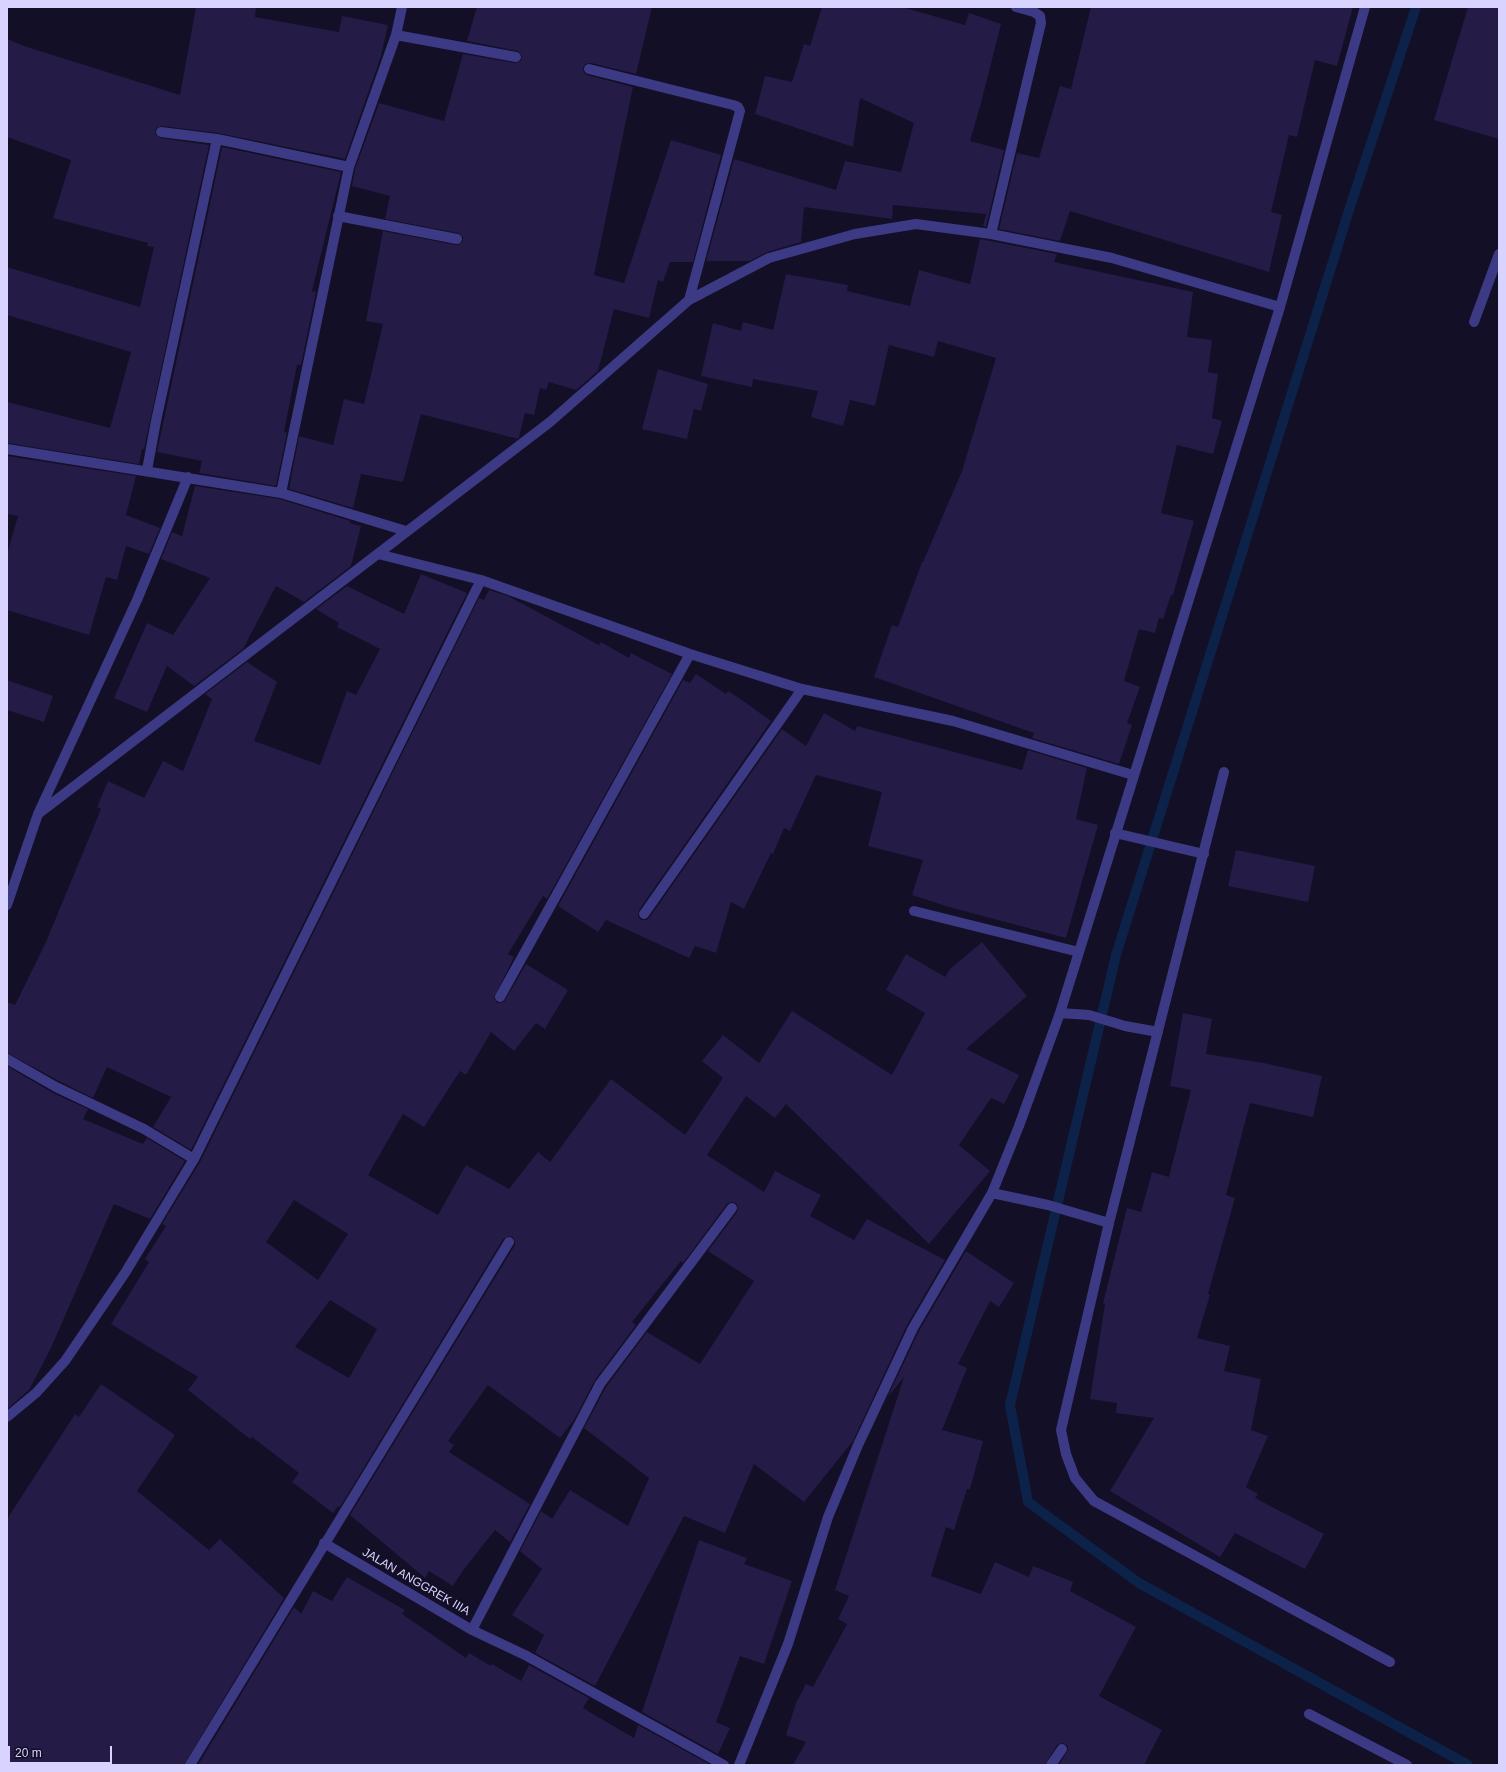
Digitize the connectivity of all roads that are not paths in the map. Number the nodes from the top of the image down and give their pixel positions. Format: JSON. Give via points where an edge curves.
{"nodes":[{"id":1,"x":402,"y":7,"type":"edge"},
{"id":2,"x":1016,"y":7,"type":"edge"},
{"id":3,"x":1365,"y":7,"type":"edge"},
{"id":4,"x":396,"y":35,"type":"junction"},
{"id":5,"x":516,"y":57,"type":"dead end"},
{"id":6,"x":589,"y":69,"type":"dead end"},
{"id":7,"x":161,"y":132,"type":"dead end"},
{"id":8,"x":217,"y":139,"type":"junction"},
{"id":9,"x":349,"y":167,"type":"junction"},
{"id":10,"x":338,"y":216,"type":"junction"},
{"id":11,"x":991,"y":234,"type":"junction"},
{"id":12,"x":457,"y":239,"type":"dead end"},
{"id":13,"x":1499,"y":254,"type":"edge"},
{"id":14,"x":689,"y":300,"type":"junction"},
{"id":15,"x":1280,"y":307,"type":"junction"},
{"id":16,"x":1474,"y":322,"type":"dead end"},
{"id":17,"x":7,"y":449,"type":"edge"},
{"id":18,"x":147,"y":470,"type":"junction"},
{"id":19,"x":188,"y":477,"type":"junction"},
{"id":20,"x":281,"y":493,"type":"junction"},
{"id":21,"x":406,"y":531,"type":"junction"},
{"id":22,"x":378,"y":554,"type":"junction"},
{"id":23,"x":481,"y":580,"type":"junction"},
{"id":24,"x":690,"y":654,"type":"junction"},
{"id":25,"x":802,"y":689,"type":"junction"},
{"id":26,"x":1224,"y":772,"type":"dead end"},
{"id":27,"x":1133,"y":775,"type":"junction"},
{"id":28,"x":38,"y":814,"type":"junction"},
{"id":29,"x":1116,"y":833,"type":"junction"},
{"id":30,"x":1204,"y":854,"type":"junction"},
{"id":31,"x":7,"y":905,"type":"edge"},
{"id":32,"x":914,"y":911,"type":"dead end"},
{"id":33,"x":644,"y":914,"type":"dead end"},
{"id":34,"x":1079,"y":952,"type":"junction"},
{"id":35,"x":500,"y":997,"type":"dead end"},
{"id":36,"x":1060,"y":1013,"type":"junction"},
{"id":37,"x":1158,"y":1032,"type":"junction"},
{"id":38,"x":7,"y":1059,"type":"edge"},
{"id":39,"x":194,"y":1159,"type":"junction"},
{"id":40,"x":992,"y":1193,"type":"junction"},
{"id":41,"x":732,"y":1208,"type":"dead end"},
{"id":42,"x":1109,"y":1223,"type":"junction"},
{"id":43,"x":509,"y":1242,"type":"dead end"},
{"id":44,"x":7,"y":1417,"type":"edge"},
{"id":45,"x":324,"y":1543,"type":"junction"},
{"id":46,"x":472,"y":1630,"type":"junction"},
{"id":47,"x":1390,"y":1662,"type":"dead end"},
{"id":48,"x":1309,"y":1714,"type":"dead end"},
{"id":49,"x":1062,"y":1749,"type":"dead end"},
{"id":50,"x":190,"y":1765,"type":"edge"},
{"id":51,"x":724,"y":1765,"type":"edge"},
{"id":52,"x":739,"y":1765,"type":"edge"},
{"id":53,"x":1051,"y":1765,"type":"edge"},
{"id":54,"x":1407,"y":1765,"type":"edge"}],
"edges":[{"from":1,"to":4,"type":"street"},
{"from":2,"to":11,"type":"street","via":[[1034,12],[1040,16],[1041,23]]},
{"from":3,"to":15,"type":"street"},
{"from":4,"to":5,"type":"street"},
{"from":4,"to":9,"type":"street"},
{"from":6,"to":14,"type":"street","via":[[738,107],[740,112]]},
{"from":7,"to":8,"type":"street"},
{"from":8,"to":9,"type":"street"},
{"from":8,"to":18,"type":"street"},
{"from":9,"to":10,"type":"street"},
{"from":10,"to":12,"type":"street"},
{"from":10,"to":20,"type":"street"},
{"from":11,"to":14,"type":"street","via":[[916,224],[855,234],[769,258]]},
{"from":11,"to":15,"type":"street","via":[[1112,258]]},
{"from":13,"to":16,"type":"street"},
{"from":14,"to":21,"type":"street","via":[[550,422]]},
{"from":15,"to":27,"type":"street"},
{"from":17,"to":18,"type":"street"},
{"from":18,"to":19,"type":"street"},
{"from":19,"to":20,"type":"street"},
{"from":19,"to":28,"type":"street","via":[[137,600]]},
{"from":20,"to":21,"type":"street"},
{"from":21,"to":22,"type":"street"},
{"from":22,"to":23,"type":"street"},
{"from":22,"to":28,"type":"street"},
{"from":23,"to":24,"type":"street"},
{"from":23,"to":39,"type":"street"},
{"from":24,"to":25,"type":"street"},
{"from":24,"to":35,"type":"street"},
{"from":25,"to":27,"type":"street","via":[[953,721]]},
{"from":25,"to":33,"type":"street"},
{"from":26,"to":30,"type":"street"},
{"from":27,"to":29,"type":"street"},
{"from":28,"to":31,"type":"street"},
{"from":29,"to":30,"type":"street"},
{"from":29,"to":34,"type":"street"},
{"from":30,"to":37,"type":"street"},
{"from":32,"to":34,"type":"street"},
{"from":34,"to":36,"type":"street"},
{"from":36,"to":37,"type":"street","via":[[1088,1015]]},
{"from":36,"to":40,"type":"street"},
{"from":37,"to":42,"type":"street"},
{"from":38,"to":39,"type":"street","via":[[56,1087],[144,1129]]},
{"from":39,"to":44,"type":"street","via":[[125,1273],[65,1361],[36,1393]]},
{"from":40,"to":42,"type":"street","via":[[1048,1205]]},
{"from":40,"to":52,"type":"street","via":[[913,1328],[858,1445],[828,1517],[788,1644]]},
{"from":41,"to":46,"type":"street","via":[[600,1384]]},
{"from":42,"to":47,"type":"street","via":[[1061,1430],[1075,1478],[1094,1501]]},
{"from":43,"to":45,"type":"street"},
{"from":45,"to":46,"type":"street","name":"JALAN ANGGREK IIIA"},
{"from":45,"to":50,"type":"street"},
{"from":46,"to":51,"type":"street","name":"JALAN ANGGREK IIIA","via":[[527,1656]]},
{"from":48,"to":54,"type":"street"},
{"from":49,"to":53,"type":"street"}]}
